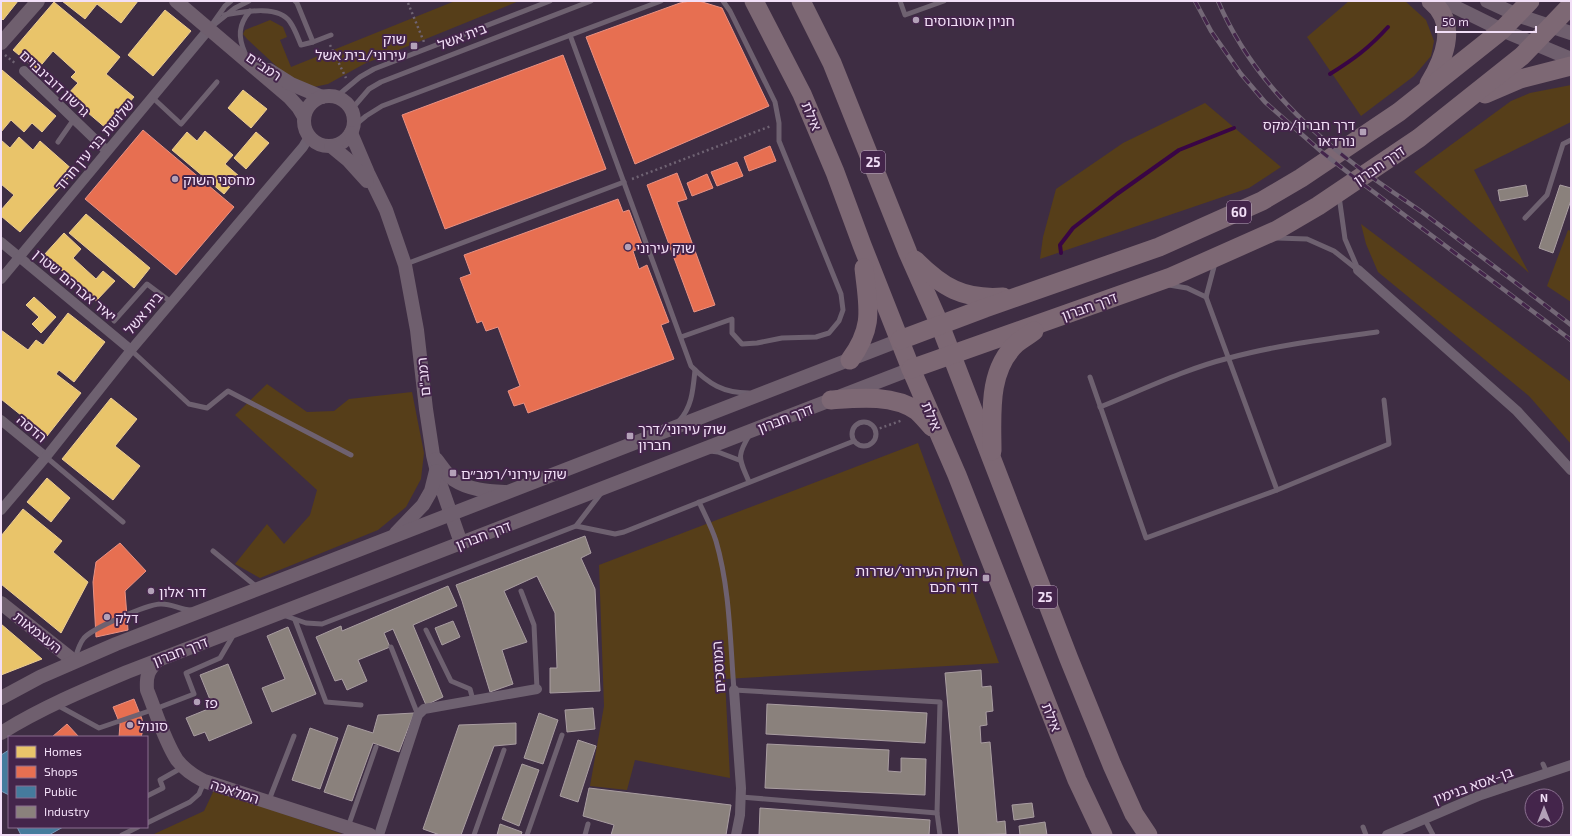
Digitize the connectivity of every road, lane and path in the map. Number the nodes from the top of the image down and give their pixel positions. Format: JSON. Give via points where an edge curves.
{"nodes":[{"id":1,"x":38,"y":1,"type":"edge"},
{"id":2,"x":176,"y":1,"type":"edge"},
{"id":3,"x":231,"y":1,"type":"edge"},
{"id":4,"x":249,"y":1,"type":"edge"},
{"id":5,"x":295,"y":1,"type":"edge"},
{"id":6,"x":550,"y":1,"type":"edge"},
{"id":7,"x":591,"y":1,"type":"edge"},
{"id":8,"x":660,"y":1,"type":"edge"},
{"id":9,"x":723,"y":1,"type":"edge"},
{"id":10,"x":754,"y":1,"type":"edge"},
{"id":11,"x":801,"y":1,"type":"edge"},
{"id":12,"x":900,"y":1,"type":"edge"},
{"id":13,"x":944,"y":1,"type":"edge"},
{"id":14,"x":1432,"y":1,"type":"edge"},
{"id":15,"x":1443,"y":1,"type":"edge"},
{"id":16,"x":1487,"y":1,"type":"edge"},
{"id":17,"x":1530,"y":1,"type":"edge"},
{"id":18,"x":408,"y":4,"type":"dead end"},
{"id":19,"x":1571,"y":5,"type":"edge"},
{"id":20,"x":250,"y":11,"type":"junction"},
{"id":21,"x":224,"y":15,"type":"junction"},
{"id":22,"x":1517,"y":15,"type":"junction"},
{"id":23,"x":1552,"y":26,"type":"junction"},
{"id":24,"x":210,"y":29,"type":"junction"},
{"id":25,"x":1502,"y":30,"type":"junction"},
{"id":26,"x":1571,"y":33,"type":"edge"},
{"id":27,"x":570,"y":35,"type":"junction"},
{"id":28,"x":329,"y":36,"type":"joint"},
{"id":29,"x":313,"y":42,"type":"junction"},
{"id":30,"x":1,"y":43,"type":"edge"},
{"id":31,"x":1534,"y":44,"type":"junction"},
{"id":32,"x":427,"y":49,"type":"junction"},
{"id":33,"x":1,"y":52,"type":"edge"},
{"id":34,"x":245,"y":53,"type":"junction"},
{"id":35,"x":1571,"y":59,"type":"edge"},
{"id":36,"x":1571,"y":66,"type":"edge"},
{"id":37,"x":24,"y":71,"type":"joint"},
{"id":38,"x":343,"y":74,"type":"dead end"},
{"id":39,"x":217,"y":82,"type":"dead end"},
{"id":40,"x":1423,"y":93,"type":"junction"},
{"id":41,"x":152,"y":97,"type":"junction"},
{"id":42,"x":322,"y":97,"type":"junction"},
{"id":43,"x":336,"y":97,"type":"junction"},
{"id":44,"x":1462,"y":105,"type":"junction"},
{"id":45,"x":351,"y":110,"type":"junction"},
{"id":46,"x":304,"y":117,"type":"junction"},
{"id":47,"x":74,"y":119,"type":"junction"},
{"id":48,"x":779,"y":123,"type":"junction"},
{"id":49,"x":352,"y":130,"type":"junction"},
{"id":50,"x":309,"y":137,"type":"junction"},
{"id":51,"x":1571,"y":140,"type":"edge"},
{"id":52,"x":58,"y":142,"type":"dead end"},
{"id":53,"x":331,"y":146,"type":"junction"},
{"id":54,"x":107,"y":151,"type":"junction"},
{"id":55,"x":624,"y":182,"type":"junction"},
{"id":56,"x":1339,"y":192,"type":"junction"},
{"id":57,"x":386,"y":210,"type":"junction"},
{"id":58,"x":1525,"y":218,"type":"dead end"},
{"id":59,"x":1260,"y":238,"type":"junction"},
{"id":60,"x":1,"y":242,"type":"edge"},
{"id":61,"x":862,"y":245,"type":"junction"},
{"id":62,"x":908,"y":253,"type":"junction"},
{"id":63,"x":19,"y":257,"type":"junction"},
{"id":64,"x":1216,"y":257,"type":"junction"},
{"id":65,"x":405,"y":265,"type":"junction"},
{"id":66,"x":1358,"y":270,"type":"junction"},
{"id":67,"x":1,"y":278,"type":"edge"},
{"id":68,"x":1156,"y":282,"type":"junction"},
{"id":69,"x":1020,"y":296,"type":"junction"},
{"id":70,"x":1206,"y":297,"type":"junction"},
{"id":71,"x":171,"y":302,"type":"junction"},
{"id":72,"x":1050,"y":320,"type":"junction"},
{"id":73,"x":114,"y":321,"type":"dead end"},
{"id":74,"x":940,"y":325,"type":"junction"},
{"id":75,"x":1377,"y":332,"type":"dead end"},
{"id":76,"x":680,"y":338,"type":"junction"},
{"id":77,"x":900,"y":340,"type":"junction"},
{"id":78,"x":131,"y":350,"type":"junction"},
{"id":79,"x":951,"y":354,"type":"junction"},
{"id":80,"x":1228,"y":358,"type":"junction"},
{"id":81,"x":850,"y":360,"type":"junction"},
{"id":82,"x":912,"y":369,"type":"junction"},
{"id":83,"x":695,"y":370,"type":"junction"},
{"id":84,"x":1090,"y":378,"type":"dead end"},
{"id":85,"x":764,"y":394,"type":"junction"},
{"id":86,"x":831,"y":400,"type":"junction"},
{"id":87,"x":1384,"y":400,"type":"dead end"},
{"id":88,"x":1100,"y":407,"type":"junction"},
{"id":89,"x":920,"y":414,"type":"junction"},
{"id":90,"x":1,"y":420,"type":"edge"},
{"id":91,"x":672,"y":429,"type":"junction"},
{"id":92,"x":753,"y":430,"type":"junction"},
{"id":93,"x":875,"y":430,"type":"junction"},
{"id":94,"x":854,"y":441,"type":"junction"},
{"id":95,"x":946,"y":449,"type":"junction"},
{"id":96,"x":700,"y":451,"type":"junction"},
{"id":97,"x":351,"y":455,"type":"dead end"},
{"id":98,"x":46,"y":458,"type":"junction"},
{"id":99,"x":739,"y":460,"type":"junction"},
{"id":100,"x":435,"y":462,"type":"junction"},
{"id":101,"x":993,"y":462,"type":"junction"},
{"id":102,"x":1571,"y":470,"type":"edge"},
{"id":103,"x":748,"y":482,"type":"junction"},
{"id":104,"x":606,"y":487,"type":"junction"},
{"id":105,"x":1277,"y":490,"type":"junction"},
{"id":106,"x":509,"y":492,"type":"junction"},
{"id":107,"x":699,"y":502,"type":"junction"},
{"id":108,"x":1,"y":510,"type":"edge"},
{"id":109,"x":450,"y":515,"type":"junction"},
{"id":110,"x":123,"y":522,"type":"dead end"},
{"id":111,"x":576,"y":526,"type":"junction"},
{"id":112,"x":392,"y":538,"type":"junction"},
{"id":113,"x":461,"y":543,"type":"junction"},
{"id":114,"x":212,"y":551,"type":"dead end"},
{"id":115,"x":259,"y":589,"type":"junction"},
{"id":116,"x":521,"y":592,"type":"dead end"},
{"id":117,"x":1,"y":603,"type":"edge"},
{"id":118,"x":202,"y":611,"type":"junction"},
{"id":119,"x":278,"y":614,"type":"junction"},
{"id":120,"x":295,"y":620,"type":"junction"},
{"id":121,"x":236,"y":630,"type":"junction"},
{"id":122,"x":426,"y":630,"type":"dead end"},
{"id":123,"x":391,"y":647,"type":"dead end"},
{"id":124,"x":158,"y":660,"type":"junction"},
{"id":125,"x":74,"y":661,"type":"junction"},
{"id":126,"x":109,"y":679,"type":"junction"},
{"id":127,"x":536,"y":689,"type":"joint"},
{"id":128,"x":147,"y":690,"type":"junction"},
{"id":129,"x":734,"y":690,"type":"junction"},
{"id":130,"x":1,"y":698,"type":"edge"},
{"id":131,"x":473,"y":700,"type":"junction"},
{"id":132,"x":54,"y":704,"type":"junction"},
{"id":133,"x":361,"y":705,"type":"dead end"},
{"id":134,"x":155,"y":710,"type":"junction"},
{"id":135,"x":418,"y":715,"type":"junction"},
{"id":136,"x":1,"y":733,"type":"edge"},
{"id":137,"x":562,"y":735,"type":"dead end"},
{"id":138,"x":294,"y":736,"type":"dead end"},
{"id":139,"x":376,"y":747,"type":"dead end"},
{"id":140,"x":504,"y":750,"type":"dead end"},
{"id":141,"x":1571,"y":765,"type":"edge"},
{"id":142,"x":184,"y":767,"type":"junction"},
{"id":143,"x":204,"y":781,"type":"junction"},
{"id":144,"x":148,"y":796,"type":"edge"},
{"id":145,"x":741,"y":797,"type":"junction"},
{"id":146,"x":269,"y":802,"type":"junction"},
{"id":147,"x":937,"y":812,"type":"junction"},
{"id":148,"x":1424,"y":818,"type":"junction"},
{"id":149,"x":148,"y":823,"type":"edge"},
{"id":150,"x":588,"y":824,"type":"dead end"},
{"id":151,"x":1362,"y":827,"type":"dead end"},
{"id":152,"x":136,"y":828,"type":"edge"},
{"id":153,"x":348,"y":828,"type":"junction"},
{"id":154,"x":123,"y":834,"type":"edge"},
{"id":155,"x":370,"y":835,"type":"edge"},
{"id":156,"x":379,"y":835,"type":"edge"},
{"id":157,"x":474,"y":835,"type":"edge"},
{"id":158,"x":527,"y":835,"type":"edge"},
{"id":159,"x":585,"y":835,"type":"edge"},
{"id":160,"x":736,"y":835,"type":"edge"},
{"id":161,"x":940,"y":835,"type":"edge"},
{"id":162,"x":1103,"y":835,"type":"edge"},
{"id":163,"x":1148,"y":835,"type":"edge"},
{"id":164,"x":1366,"y":835,"type":"edge"},
{"id":165,"x":1387,"y":835,"type":"edge"},
{"id":166,"x":1433,"y":835,"type":"edge"}],
"edges":[{"from":1,"to":30,"type":"main road"},
{"from":2,"to":24,"type":"main road","name":"רמב\"ם"},
{"from":3,"to":24,"type":"lane"},
{"from":4,"to":21,"type":"lane"},
{"from":5,"to":29,"type":"lane"},
{"from":6,"to":32,"type":"lane","name":"בית אשל"},
{"from":7,"to":45,"type":"lane","name":"בית אשל","via":[[381,82],[369,89]]},
{"from":8,"to":27,"type":"lane"},
{"from":9,"to":48,"type":"lane","via":[[775,102]]},
{"from":10,"to":61,"type":"highway","name":"אילת","via":[[802,94],[836,172]]},
{"from":11,"to":62,"type":"highway","number":"25","via":[[832,63]]},
{"from":12,"to":13,"type":"lane","via":[[905,15]]},
{"from":14,"to":40,"type":"highway","via":[[1444,16],[1447,39],[1437,71]]},
{"from":15,"to":25,"type":"main road"},
{"from":16,"to":22,"type":"main road"},
{"from":17,"to":22,"type":"highway","number":"60"},
{"from":18,"to":32,"type":"path"},
{"from":19,"to":23,"type":"highway","name":"דרך חברון","number":"60"},
{"from":20,"to":21,"type":"lane"},
{"from":20,"to":29,"type":"lane","via":[[282,14],[290,21],[301,46]]},
{"from":20,"to":34,"type":"lane","via":[[240,29],[240,41]]},
{"from":21,"to":24,"type":"lane"},
{"from":22,"to":23,"type":"main road"},
{"from":22,"to":25,"type":"highway","number":"60"},
{"from":23,"to":26,"type":"main road"},
{"from":23,"to":31,"type":"highway","name":"דרך חברון","number":"60"},
{"from":24,"to":34,"type":"main road","name":"רמב\"ם"},
{"from":24,"to":41,"type":"street","name":"שלושת בני עין חרוד"},
{"from":24,"to":46,"type":"main road","name":"רמב\"ם","via":[[290,98]]},
{"from":25,"to":31,"type":"main road"},
{"from":25,"to":40,"type":"highway","number":"60"},
{"from":27,"to":49,"type":"lane","via":[[382,106],[366,116]]},
{"from":27,"to":55,"type":"lane"},
{"from":28,"to":29,"type":"lane"},
{"from":28,"to":38,"type":"path"},
{"from":31,"to":35,"type":"main road"},
{"from":31,"to":44,"type":"highway","name":"דרך חברון","number":"60"},
{"from":32,"to":43,"type":"lane","name":"בית אשל","via":[[374,69]]},
{"from":33,"to":37,"type":"path","name":"גרשון דובינבוים"},
{"from":34,"to":42,"type":"main road","name":"רמב\"ם","via":[[291,84]]},
{"from":36,"to":44,"type":"highway","via":[[1520,79]]},
{"from":37,"to":47,"type":"street","name":"גרשון דובינבוים"},
{"from":39,"to":41,"type":"lane","via":[[181,124]]},
{"from":40,"to":69,"type":"highway","number":"60","via":[[1355,142],[1262,201],[1159,247]]},
{"from":41,"to":54,"type":"street","name":"שלושת בני עין חרוד"},
{"from":42,"to":43,"type":"main road"},
{"from":42,"to":46,"type":"main road","via":[[310,104]]},
{"from":43,"to":45,"type":"main road"},
{"from":44,"to":56,"type":"highway","name":"דרך חברון","number":"60","via":[[1419,138]]},
{"from":45,"to":49,"type":"main road","via":[[354,118]]},
{"from":46,"to":50,"type":"main road","via":[[305,131]]},
{"from":47,"to":52,"type":"lane"},
{"from":47,"to":54,"type":"street","name":"גרשון דובינבוים"},
{"from":48,"to":55,"type":"path"},
{"from":48,"to":76,"type":"lane","via":[[779,141],[841,294],[843,310],[839,321],[829,333],[816,337],[782,338],[742,344],[732,333],[732,319]]},
{"from":49,"to":53,"type":"main road","via":[[346,140]]},
{"from":49,"to":57,"type":"main road","name":"רמב\"ם","via":[[368,173]]},
{"from":50,"to":53,"type":"main road","via":[[319,144]]},
{"from":50,"to":71,"type":"street","name":"בית אשל"},
{"from":51,"to":58,"type":"lane","via":[[1563,144],[1547,195]]},
{"from":53,"to":57,"type":"main road","name":"רמב\"ם","via":[[369,183]]},
{"from":54,"to":63,"type":"street","name":"שלושת בני עין חרוד"},
{"from":55,"to":65,"type":"lane"},
{"from":55,"to":76,"type":"lane"},
{"from":56,"to":59,"type":"highway","name":"דרך חברון","number":"60"},
{"from":56,"to":66,"type":"lane","via":[[1345,239]]},
{"from":57,"to":65,"type":"main road","name":"רמב\"ם"},
{"from":59,"to":64,"type":"highway","name":"דרך חברון","number":"60"},
{"from":59,"to":66,"type":"lane","via":[[1307,239],[1334,251]]},
{"from":60,"to":63,"type":"street","name":"יאיר אברהם שטרן"},
{"from":61,"to":77,"type":"highway","name":"אילת"},
{"from":61,"to":81,"type":"highway","via":[[868,325]]},
{"from":62,"to":69,"type":"highway","via":[[932,277],[951,289],[989,298]]},
{"from":62,"to":74,"type":"highway","number":"25"},
{"from":63,"to":67,"type":"street","name":"שלושת בני עין חרוד"},
{"from":63,"to":78,"type":"street","name":"יאיר אברהם שטרן"},
{"from":64,"to":68,"type":"highway","name":"דרך חברון","number":"60"},
{"from":64,"to":70,"type":"lane"},
{"from":65,"to":100,"type":"main road","name":"רמב\"ם","via":[[418,330],[426,409]]},
{"from":66,"to":102,"type":"street","via":[[1517,411]]},
{"from":68,"to":70,"type":"lane","via":[[1187,288]]},
{"from":68,"to":72,"type":"highway","name":"דרך חברון","number":"60"},
{"from":69,"to":74,"type":"highway","number":"60"},
{"from":70,"to":80,"type":"lane"},
{"from":71,"to":73,"type":"lane","via":[[147,284]]},
{"from":71,"to":78,"type":"street","name":"בית אשל"},
{"from":72,"to":79,"type":"highway","name":"דרך חברון","number":"60"},
{"from":72,"to":101,"type":"highway","via":[[1016,344],[996,378],[992,399]]},
{"from":74,"to":77,"type":"highway","number":"60"},
{"from":74,"to":79,"type":"highway","number":"25"},
{"from":75,"to":80,"type":"lane","via":[[1296,343]]},
{"from":76,"to":83,"type":"lane"},
{"from":77,"to":81,"type":"main road"},
{"from":77,"to":82,"type":"highway","name":"אילת"},
{"from":78,"to":97,"type":"lane","via":[[189,404],[207,408],[228,390]]},
{"from":78,"to":98,"type":"street","name":"בית אשל"},
{"from":79,"to":82,"type":"highway","name":"דרך חברון","number":"60"},
{"from":79,"to":101,"type":"highway","number":"25"},
{"from":80,"to":88,"type":"lane"},
{"from":80,"to":105,"type":"lane"},
{"from":81,"to":85,"type":"main road"},
{"from":82,"to":86,"type":"main road","name":"דרך חברון"},
{"from":82,"to":95,"type":"highway","name":"אילת"},
{"from":83,"to":85,"type":"lane","via":[[708,383],[718,387],[737,393]]},
{"from":83,"to":91,"type":"lane","via":[[689,407]]},
{"from":84,"to":88,"type":"lane"},
{"from":85,"to":91,"type":"main road"},
{"from":86,"to":89,"type":"highway","via":[[874,398],[896,402]]},
{"from":86,"to":92,"type":"main road","name":"דרך חברון"},
{"from":87,"to":105,"type":"lane","via":[[1389,444]]},
{"from":88,"to":105,"type":"lane","via":[[1146,538]]},
{"from":89,"to":93,"type":"path"},
{"from":89,"to":95,"type":"highway"},
{"from":90,"to":98,"type":"street","name":"הדסה"},
{"from":91,"to":106,"type":"main road"},
{"from":92,"to":96,"type":"main road","name":"דרך חברון"},
{"from":92,"to":99,"type":"lane","via":[[743,446]]},
{"from":93,"to":94,"type":"lane","via":[[875,438],[869,444],[861,445]]},
{"from":93,"to":94,"type":"lane","via":[[866,422],[857,424],[852,430]]},
{"from":94,"to":103,"type":"lane"},
{"from":95,"to":162,"type":"highway","name":"אילת","via":[[1077,780]]},
{"from":96,"to":99,"type":"lane","via":[[718,452]]},
{"from":96,"to":104,"type":"main road","name":"דרך חברון"},
{"from":98,"to":108,"type":"street","name":"בית אשל"},
{"from":98,"to":110,"type":"lane"},
{"from":99,"to":103,"type":"lane"},
{"from":100,"to":106,"type":"main road","via":[[453,480],[467,487]]},
{"from":100,"to":109,"type":"main road","name":"רמב\"ם"},
{"from":100,"to":112,"type":"main road","via":[[431,491],[423,505]]},
{"from":101,"to":163,"type":"highway","number":"25","via":[[1112,765],[1134,814]]},
{"from":103,"to":107,"type":"lane"},
{"from":104,"to":111,"type":"lane"},
{"from":104,"to":113,"type":"main road","name":"דרך חברון"},
{"from":106,"to":109,"type":"main road"},
{"from":107,"to":111,"type":"lane","via":[[615,534]]},
{"from":107,"to":129,"type":"lane","name":"המוסכים","via":[[716,540],[726,589]]},
{"from":109,"to":112,"type":"main road"},
{"from":109,"to":113,"type":"main road","name":"רמב\"ם"},
{"from":111,"to":120,"type":"lane","via":[[322,624]]},
{"from":112,"to":115,"type":"main road"},
{"from":113,"to":119,"type":"main road","name":"דרך חברון"},
{"from":114,"to":115,"type":"lane"},
{"from":115,"to":118,"type":"main road"},
{"from":116,"to":127,"type":"lane","via":[[534,625]]},
{"from":117,"to":125,"type":"main road","name":"העצמאות"},
{"from":118,"to":125,"type":"main road"},
{"from":118,"to":125,"type":"lane","via":[[160,604],[141,609],[90,632],[83,639]]},
{"from":119,"to":120,"type":"lane"},
{"from":119,"to":121,"type":"main road","name":"דרך חברון"},
{"from":120,"to":133,"type":"lane","via":[[326,702]]},
{"from":121,"to":124,"type":"main road","name":"דרך חברון"},
{"from":121,"to":134,"type":"lane","via":[[220,658],[186,673],[194,694]]},
{"from":122,"to":131,"type":"lane","via":[[451,681],[470,689]]},
{"from":123,"to":135,"type":"lane"},
{"from":124,"to":126,"type":"main road","name":"דרך חברון"},
{"from":124,"to":128,"type":"main road","name":"המלאכה","via":[[149,670]]},
{"from":125,"to":130,"type":"main road"},
{"from":126,"to":128,"type":"main road","via":[[136,681]]},
{"from":126,"to":132,"type":"main road","name":"דרך חברון"},
{"from":127,"to":131,"type":"street"},
{"from":128,"to":134,"type":"main road","name":"המלאכה"},
{"from":129,"to":145,"type":"street","name":"המוסכים"},
{"from":129,"to":147,"type":"lane","via":[[940,702]]},
{"from":131,"to":135,"type":"street","via":[[424,710]]},
{"from":132,"to":134,"type":"lane","via":[[99,728]]},
{"from":132,"to":136,"type":"main road","name":"דרך חברון"},
{"from":134,"to":142,"type":"main road","name":"המלאכה","via":[[169,745]]},
{"from":135,"to":156,"type":"street"},
{"from":137,"to":158,"type":"lane"},
{"from":138,"to":146,"type":"lane"},
{"from":139,"to":153,"type":"lane"},
{"from":140,"to":157,"type":"lane"},
{"from":141,"to":148,"type":"street","name":"בן-אסא בנימין","via":[[1545,769]]},
{"from":142,"to":143,"type":"main road","name":"המלאכה"},
{"from":142,"to":144,"type":"lane","via":[[160,780],[163,788]]},
{"from":143,"to":146,"type":"main road","name":"המלאכה"},
{"from":143,"to":149,"type":"lane","via":[[199,794],[190,802]]},
{"from":145,"to":147,"type":"lane"},
{"from":145,"to":160,"type":"street","name":"המוסכים"},
{"from":146,"to":153,"type":"main road","name":"המלאכה"},
{"from":147,"to":161,"type":"lane"},
{"from":148,"to":165,"type":"street","name":"בן-אסא בנימין"},
{"from":148,"to":166,"type":"lane"},
{"from":150,"to":159,"type":"lane"},
{"from":151,"to":164,"type":"lane"},
{"from":152,"to":154,"type":"lane"},
{"from":153,"to":155,"type":"main road","name":"המלאכה"}]}
